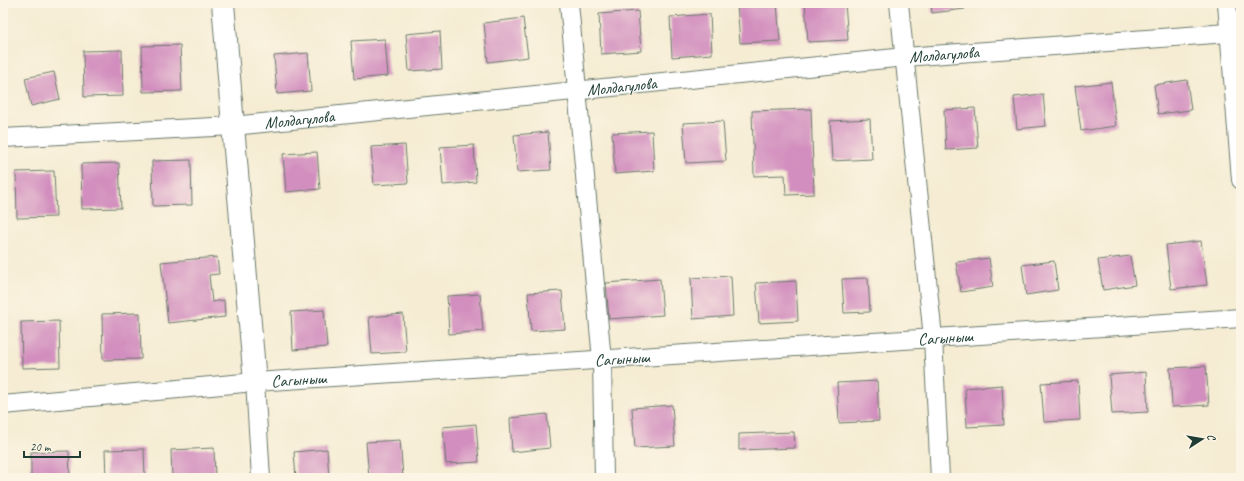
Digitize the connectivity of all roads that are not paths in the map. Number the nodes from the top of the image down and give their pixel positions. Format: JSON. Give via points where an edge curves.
{"nodes":[{"id":1,"x":223,"y":3,"type":"edge"},
{"id":2,"x":569,"y":3,"type":"edge"},
{"id":3,"x":899,"y":3,"type":"edge"},
{"id":4,"x":1227,"y":3,"type":"edge"},
{"id":5,"x":1235,"y":33,"type":"edge"},
{"id":6,"x":905,"y":57,"type":"junction"},
{"id":7,"x":577,"y":91,"type":"junction"},
{"id":8,"x":232,"y":126,"type":"junction"},
{"id":9,"x":3,"y":138,"type":"edge"},
{"id":10,"x":1241,"y":180,"type":"edge"},
{"id":11,"x":1241,"y":318,"type":"edge"},
{"id":12,"x":933,"y":338,"type":"junction"},
{"id":13,"x":602,"y":360,"type":"junction"},
{"id":14,"x":255,"y":382,"type":"junction"},
{"id":15,"x":3,"y":405,"type":"edge"},
{"id":16,"x":261,"y":478,"type":"edge"},
{"id":17,"x":604,"y":478,"type":"edge"},
{"id":18,"x":940,"y":478,"type":"edge"}],
"edges":[{"from":1,"to":8,"type":"street"},
{"from":2,"to":7,"type":"street"},
{"from":3,"to":6,"type":"street"},
{"from":4,"to":5,"type":"street"},
{"from":5,"to":6,"type":"street","name":"Молдагулова"},
{"from":5,"to":10,"type":"street"},
{"from":6,"to":7,"type":"street","name":"Молдагулова"},
{"from":6,"to":12,"type":"street"},
{"from":7,"to":8,"type":"street","name":"Молдагулова"},
{"from":7,"to":13,"type":"street"},
{"from":8,"to":9,"type":"street","name":"Молдагулова"},
{"from":8,"to":14,"type":"street"},
{"from":11,"to":12,"type":"street","name":"Сагыныш"},
{"from":12,"to":13,"type":"street","name":"Сагыныш"},
{"from":12,"to":18,"type":"street"},
{"from":13,"to":14,"type":"street","name":"Сагыныш"},
{"from":13,"to":17,"type":"street"},
{"from":14,"to":15,"type":"street","name":"Сагыныш"},
{"from":14,"to":16,"type":"street"}]}
